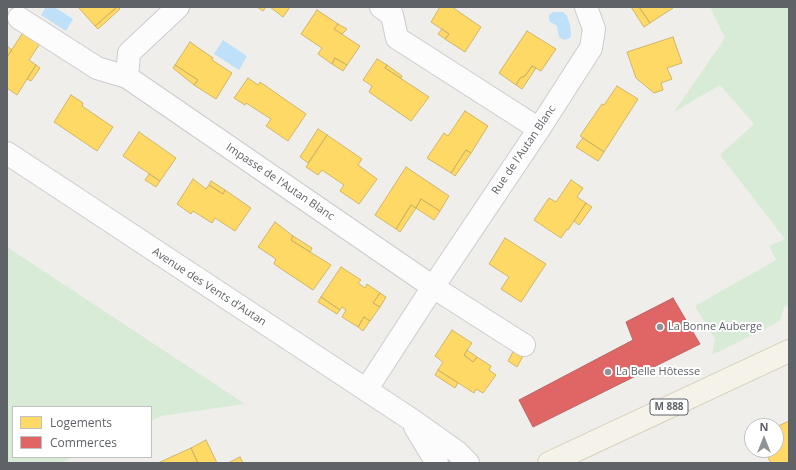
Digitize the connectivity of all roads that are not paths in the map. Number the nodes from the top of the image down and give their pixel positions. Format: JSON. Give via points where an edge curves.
{"nodes":[{"id":1,"x":178,"y":7,"type":"edge"},
{"id":2,"x":381,"y":7,"type":"edge"},
{"id":3,"x":586,"y":7,"type":"edge"},
{"id":4,"x":19,"y":18,"type":"dead end"},
{"id":5,"x":127,"y":77,"type":"junction"},
{"id":6,"x":538,"y":129,"type":"junction"},
{"id":7,"x":7,"y":153,"type":"edge"},
{"id":8,"x":433,"y":287,"type":"junction"},
{"id":9,"x":524,"y":345,"type":"dead end"},
{"id":10,"x":789,"y":351,"type":"edge"},
{"id":11,"x":366,"y":390,"type":"junction"},
{"id":12,"x":412,"y":420,"type":"junction"},
{"id":13,"x":437,"y":463,"type":"edge"},
{"id":14,"x":468,"y":463,"type":"edge"},
{"id":15,"x":549,"y":463,"type":"edge"}],
"edges":[{"from":1,"to":5,"type":"street","via":[[129,53]]},
{"from":2,"to":6,"type":"street","via":[[392,15],[397,38]]},
{"from":3,"to":6,"type":"street","name":"Rue de l'Autan Blanc","via":[[594,29],[591,48]]},
{"from":4,"to":5,"type":"street","name":"Impasse de l'Autan Blanc","via":[[97,68]]},
{"from":5,"to":8,"type":"street","name":"Impasse de l'Autan Blanc"},
{"from":6,"to":8,"type":"street","name":"Rue de l'Autan Blanc"},
{"from":7,"to":11,"type":"street","name":"Avenue des Vents d'Autan"},
{"from":8,"to":9,"type":"street"},
{"from":8,"to":11,"type":"street","name":"Rue de l'Autan Blanc"},
{"from":10,"to":15,"type":"main road","number":"M 888"},
{"from":11,"to":12,"type":"street","name":"Avenue des Vents d'Autan"},
{"from":12,"to":13,"type":"street","name":"Avenue des Vents d'Autan"},
{"from":12,"to":14,"type":"street","name":"Avenue des Vents d'Autan","via":[[457,452]]}]}
